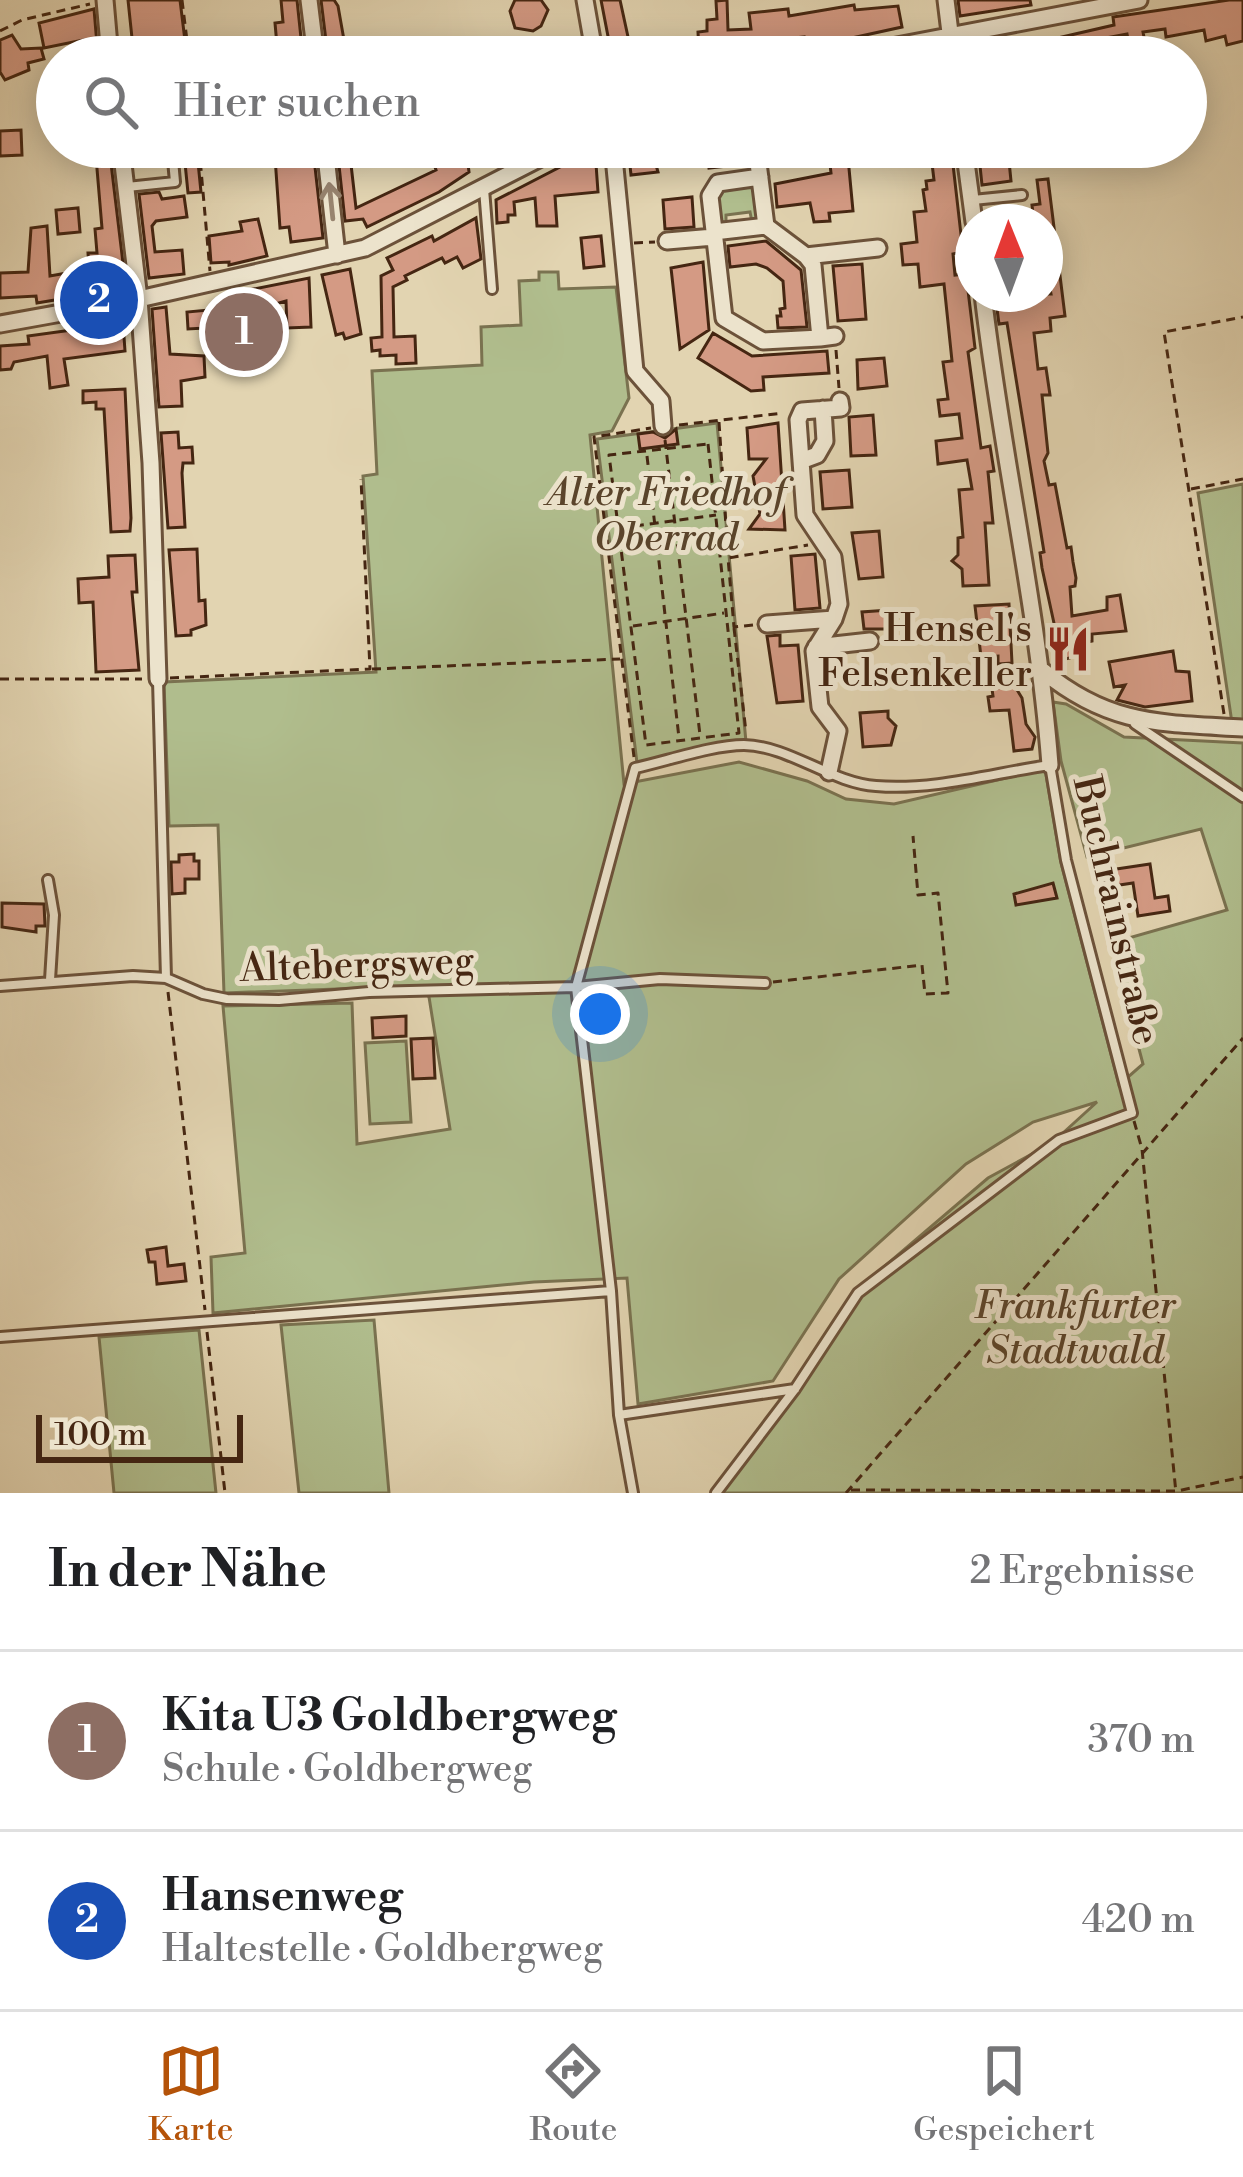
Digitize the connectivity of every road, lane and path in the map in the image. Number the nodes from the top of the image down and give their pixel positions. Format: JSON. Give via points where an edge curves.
{"nodes":[{"id":1,"x":105,"y":0,"type":"edge"},
{"id":2,"x":182,"y":0,"type":"edge"},
{"id":3,"x":309,"y":0,"type":"edge"},
{"id":4,"x":585,"y":0,"type":"edge"},
{"id":5,"x":946,"y":0,"type":"edge"},
{"id":6,"x":1139,"y":0,"type":"edge"},
{"id":7,"x":1106,"y":3,"type":"edge"},
{"id":8,"x":0,"y":31,"type":"edge"},
{"id":9,"x":108,"y":36,"type":"edge"},
{"id":10,"x":186,"y":36,"type":"edge"},
{"id":11,"x":313,"y":36,"type":"edge"},
{"id":12,"x":591,"y":36,"type":"edge"},
{"id":13,"x":950,"y":36,"type":"joint"},
{"id":14,"x":124,"y":168,"type":"edge"},
{"id":15,"x":174,"y":168,"type":"edge"},
{"id":16,"x":201,"y":168,"type":"edge"},
{"id":17,"x":328,"y":168,"type":"edge"},
{"id":18,"x":521,"y":168,"type":"edge"},
{"id":19,"x":615,"y":168,"type":"edge"},
{"id":20,"x":759,"y":168,"type":"edge"},
{"id":21,"x":967,"y":168,"type":"edge"},
{"id":22,"x":760,"y":177,"type":"junction"},
{"id":23,"x":126,"y":187,"type":"junction"},
{"id":24,"x":484,"y":187,"type":"junction"},
{"id":25,"x":1022,"y":195,"type":"dead end"},
{"id":26,"x":971,"y":201,"type":"junction"},
{"id":27,"x":971,"y":204,"type":"edge"},
{"id":28,"x":766,"y":226,"type":"junction"},
{"id":29,"x":714,"y":235,"type":"junction"},
{"id":30,"x":667,"y":241,"type":"joint"},
{"id":31,"x":620,"y":244,"type":"junction"},
{"id":32,"x":878,"y":248,"type":"dead end"},
{"id":33,"x":337,"y":255,"type":"junction"},
{"id":34,"x":806,"y":256,"type":"junction"},
{"id":35,"x":212,"y":283,"type":"junction"},
{"id":36,"x":492,"y":289,"type":"dead end"},
{"id":37,"x":139,"y":299,"type":"junction"},
{"id":38,"x":985,"y":312,"type":"edge"},
{"id":39,"x":1243,"y":317,"type":"edge"},
{"id":40,"x":0,"y":324,"type":"edge"},
{"id":41,"x":827,"y":337,"type":"junction"},
{"id":42,"x":840,"y":401,"type":"joint"},
{"id":43,"x":823,"y":409,"type":"junction"},
{"id":44,"x":802,"y":411,"type":"junction"},
{"id":45,"x":718,"y":421,"type":"junction"},
{"id":46,"x":663,"y":427,"type":"junction"},
{"id":47,"x":666,"y":451,"type":"junction"},
{"id":48,"x":646,"y":453,"type":"junction"},
{"id":49,"x":801,"y":461,"type":"junction"},
{"id":50,"x":361,"y":479,"type":"dead end"},
{"id":51,"x":1243,"y":479,"type":"edge"},
{"id":52,"x":1190,"y":489,"type":"junction"},
{"id":53,"x":716,"y":515,"type":"junction"},
{"id":54,"x":805,"y":515,"type":"junction"},
{"id":55,"x":674,"y":520,"type":"junction"},
{"id":56,"x":655,"y":523,"type":"junction"},
{"id":57,"x":618,"y":528,"type":"junction"},
{"id":58,"x":728,"y":558,"type":"junction"},
{"id":59,"x":726,"y":613,"type":"junction"},
{"id":60,"x":686,"y":618,"type":"junction"},
{"id":61,"x":834,"y":619,"type":"junction"},
{"id":62,"x":666,"y":621,"type":"junction"},
{"id":63,"x":766,"y":624,"type":"joint"},
{"id":64,"x":630,"y":626,"type":"junction"},
{"id":65,"x":734,"y":627,"type":"junction"},
{"id":66,"x":870,"y":641,"type":"dead end"},
{"id":67,"x":816,"y":647,"type":"junction"},
{"id":68,"x":620,"y":659,"type":"junction"},
{"id":69,"x":370,"y":669,"type":"junction"},
{"id":70,"x":1043,"y":670,"type":"junction"},
{"id":71,"x":0,"y":679,"type":"edge"},
{"id":72,"x":158,"y":679,"type":"junction"},
{"id":73,"x":1124,"y":716,"type":"junction"},
{"id":74,"x":1225,"y":727,"type":"junction"},
{"id":75,"x":1243,"y":728,"type":"edge"},
{"id":76,"x":700,"y":737,"type":"junction"},
{"id":77,"x":680,"y":740,"type":"junction"},
{"id":78,"x":748,"y":746,"type":"junction"},
{"id":79,"x":1050,"y":765,"type":"junction"},
{"id":80,"x":635,"y":768,"type":"junction"},
{"id":81,"x":829,"y":772,"type":"junction"},
{"id":82,"x":1243,"y":797,"type":"edge"},
{"id":83,"x":913,"y":836,"type":"dead end"},
{"id":84,"x":48,"y":880,"type":"dead end"},
{"id":85,"x":166,"y":978,"type":"junction"},
{"id":86,"x":50,"y":981,"type":"junction"},
{"id":87,"x":765,"y":983,"type":"joint"},
{"id":88,"x":0,"y":986,"type":"edge"},
{"id":89,"x":576,"y":987,"type":"junction"},
{"id":90,"x":1243,"y":1038,"type":"edge"},
{"id":91,"x":1132,"y":1113,"type":"junction"},
{"id":92,"x":1142,"y":1150,"type":"junction"},
{"id":93,"x":611,"y":1291,"type":"junction"},
{"id":94,"x":206,"y":1322,"type":"junction"},
{"id":95,"x":0,"y":1337,"type":"edge"},
{"id":96,"x":795,"y":1389,"type":"junction"},
{"id":97,"x":620,"y":1415,"type":"junction"},
{"id":98,"x":1243,"y":1477,"type":"edge"},
{"id":99,"x":847,"y":1491,"type":"edge"},
{"id":100,"x":1178,"y":1492,"type":"edge"},
{"id":101,"x":225,"y":1493,"type":"edge"},
{"id":102,"x":633,"y":1493,"type":"edge"},
{"id":103,"x":716,"y":1493,"type":"edge"}],
"edges":[{"from":1,"to":8,"type":"path"},
{"from":1,"to":9,"type":"street"},
{"from":2,"to":10,"type":"path"},
{"from":3,"to":11,"type":"street"},
{"from":4,"to":12,"type":"street"},
{"from":5,"to":13,"type":"street"},
{"from":6,"to":7,"type":"street"},
{"from":7,"to":13,"type":"street"},
{"from":14,"to":23,"type":"street"},
{"from":15,"to":23,"type":"lane","via":[[175,182]]},
{"from":16,"to":35,"type":"path"},
{"from":33,"to":17,"type":"street","one_way":true},
{"from":18,"to":24,"type":"street"},
{"from":19,"to":31,"type":"street"},
{"from":20,"to":22,"type":"street"},
{"from":21,"to":26,"type":"street"},
{"from":22,"to":28,"type":"street"},
{"from":22,"to":29,"type":"street","via":[[712,189]]},
{"from":23,"to":37,"type":"street"},
{"from":24,"to":33,"type":"street"},
{"from":24,"to":36,"type":"lane"},
{"from":25,"to":26,"type":"lane"},
{"from":26,"to":27,"type":"street"},
{"from":28,"to":29,"type":"street"},
{"from":28,"to":34,"type":"street"},
{"from":29,"to":30,"type":"street"},
{"from":29,"to":41,"type":"street","via":[[724,318],[763,341]]},
{"from":30,"to":31,"type":"path"},
{"from":31,"to":46,"type":"street","via":[[635,371],[662,401]]},
{"from":32,"to":34,"type":"street"},
{"from":33,"to":35,"type":"street"},
{"from":34,"to":41,"type":"street"},
{"from":35,"to":37,"type":"street"},
{"from":37,"to":40,"type":"street"},
{"from":37,"to":72,"type":"street"},
{"from":38,"to":70,"type":"street","name":"Buchrainstraße"},
{"from":39,"to":52,"type":"path","via":[[1164,332]]},
{"from":41,"to":42,"type":"path"},
{"from":42,"to":43,"type":"street"},
{"from":43,"to":44,"type":"street"},
{"from":43,"to":49,"type":"street","via":[[825,441]]},
{"from":44,"to":45,"type":"path"},
{"from":44,"to":49,"type":"street"},
{"from":45,"to":46,"type":"path"},
{"from":45,"to":58,"type":"path"},
{"from":46,"to":47,"type":"path"},
{"from":46,"to":68,"type":"path","via":[[594,437]]},
{"from":47,"to":48,"type":"path"},
{"from":47,"to":53,"type":"path","via":[[708,445]]},
{"from":47,"to":55,"type":"path"},
{"from":48,"to":56,"type":"path"},
{"from":48,"to":57,"type":"path","via":[[609,455]]},
{"from":49,"to":54,"type":"street"},
{"from":50,"to":69,"type":"path"},
{"from":51,"to":52,"type":"path"},
{"from":52,"to":74,"type":"path"},
{"from":53,"to":55,"type":"path"},
{"from":53,"to":59,"type":"path"},
{"from":54,"to":58,"type":"path","via":[[808,546]]},
{"from":54,"to":61,"type":"street","via":[[833,556]]},
{"from":55,"to":56,"type":"path"},
{"from":55,"to":60,"type":"path"},
{"from":56,"to":57,"type":"path"},
{"from":56,"to":62,"type":"path"},
{"from":57,"to":64,"type":"path"},
{"from":58,"to":65,"type":"path"},
{"from":59,"to":60,"type":"path"},
{"from":59,"to":76,"type":"path","via":[[739,733]]},
{"from":60,"to":62,"type":"path"},
{"from":60,"to":76,"type":"path"},
{"from":61,"to":63,"type":"street"},
{"from":61,"to":67,"type":"street"},
{"from":62,"to":64,"type":"path"},
{"from":62,"to":77,"type":"path"},
{"from":63,"to":65,"type":"path"},
{"from":64,"to":77,"type":"path","via":[[646,745]]},
{"from":65,"to":78,"type":"path"},
{"from":66,"to":67,"type":"street"},
{"from":67,"to":81,"type":"street","via":[[818,700],[839,736]]},
{"from":68,"to":69,"type":"path"},
{"from":68,"to":80,"type":"path"},
{"from":69,"to":72,"type":"path"},
{"from":70,"to":73,"type":"street","via":[[1074,696]]},
{"from":70,"to":79,"type":"street","name":"Buchrainstraße"},
{"from":71,"to":72,"type":"path"},
{"from":72,"to":85,"type":"lane"},
{"from":73,"to":74,"type":"street"},
{"from":73,"to":82,"type":"lane"},
{"from":74,"to":75,"type":"street"},
{"from":76,"to":77,"type":"path"},
{"from":78,"to":80,"type":"lane"},
{"from":78,"to":81,"type":"lane"},
{"from":79,"to":81,"type":"lane","via":[[899,786]]},
{"from":79,"to":91,"type":"lane","name":"Buchrainstraße","via":[[1066,860]]},
{"from":80,"to":89,"type":"lane"},
{"from":83,"to":87,"type":"path","via":[[918,895],[938,893],[948,993],[925,994],[922,965]]},
{"from":84,"to":86,"type":"lane"},
{"from":85,"to":86,"type":"lane","name":"Altebergsweg"},
{"from":85,"to":89,"type":"lane","name":"Altebergsweg","via":[[227,999]]},
{"from":85,"to":94,"type":"path"},
{"from":86,"to":88,"type":"lane","name":"Altebergsweg"},
{"from":87,"to":89,"type":"lane","name":"Altebergsweg"},
{"from":89,"to":93,"type":"lane"},
{"from":90,"to":92,"type":"path"},
{"from":91,"to":92,"type":"path"},
{"from":91,"to":96,"type":"lane","via":[[1059,1140],[858,1293]]},
{"from":92,"to":99,"type":"path"},
{"from":92,"to":100,"type":"path"},
{"from":93,"to":94,"type":"lane"},
{"from":93,"to":97,"type":"lane"},
{"from":94,"to":95,"type":"lane"},
{"from":94,"to":101,"type":"path"},
{"from":96,"to":97,"type":"lane"},
{"from":96,"to":103,"type":"lane"},
{"from":97,"to":102,"type":"lane"},
{"from":98,"to":100,"type":"path"},
{"from":99,"to":100,"type":"path"}]}
